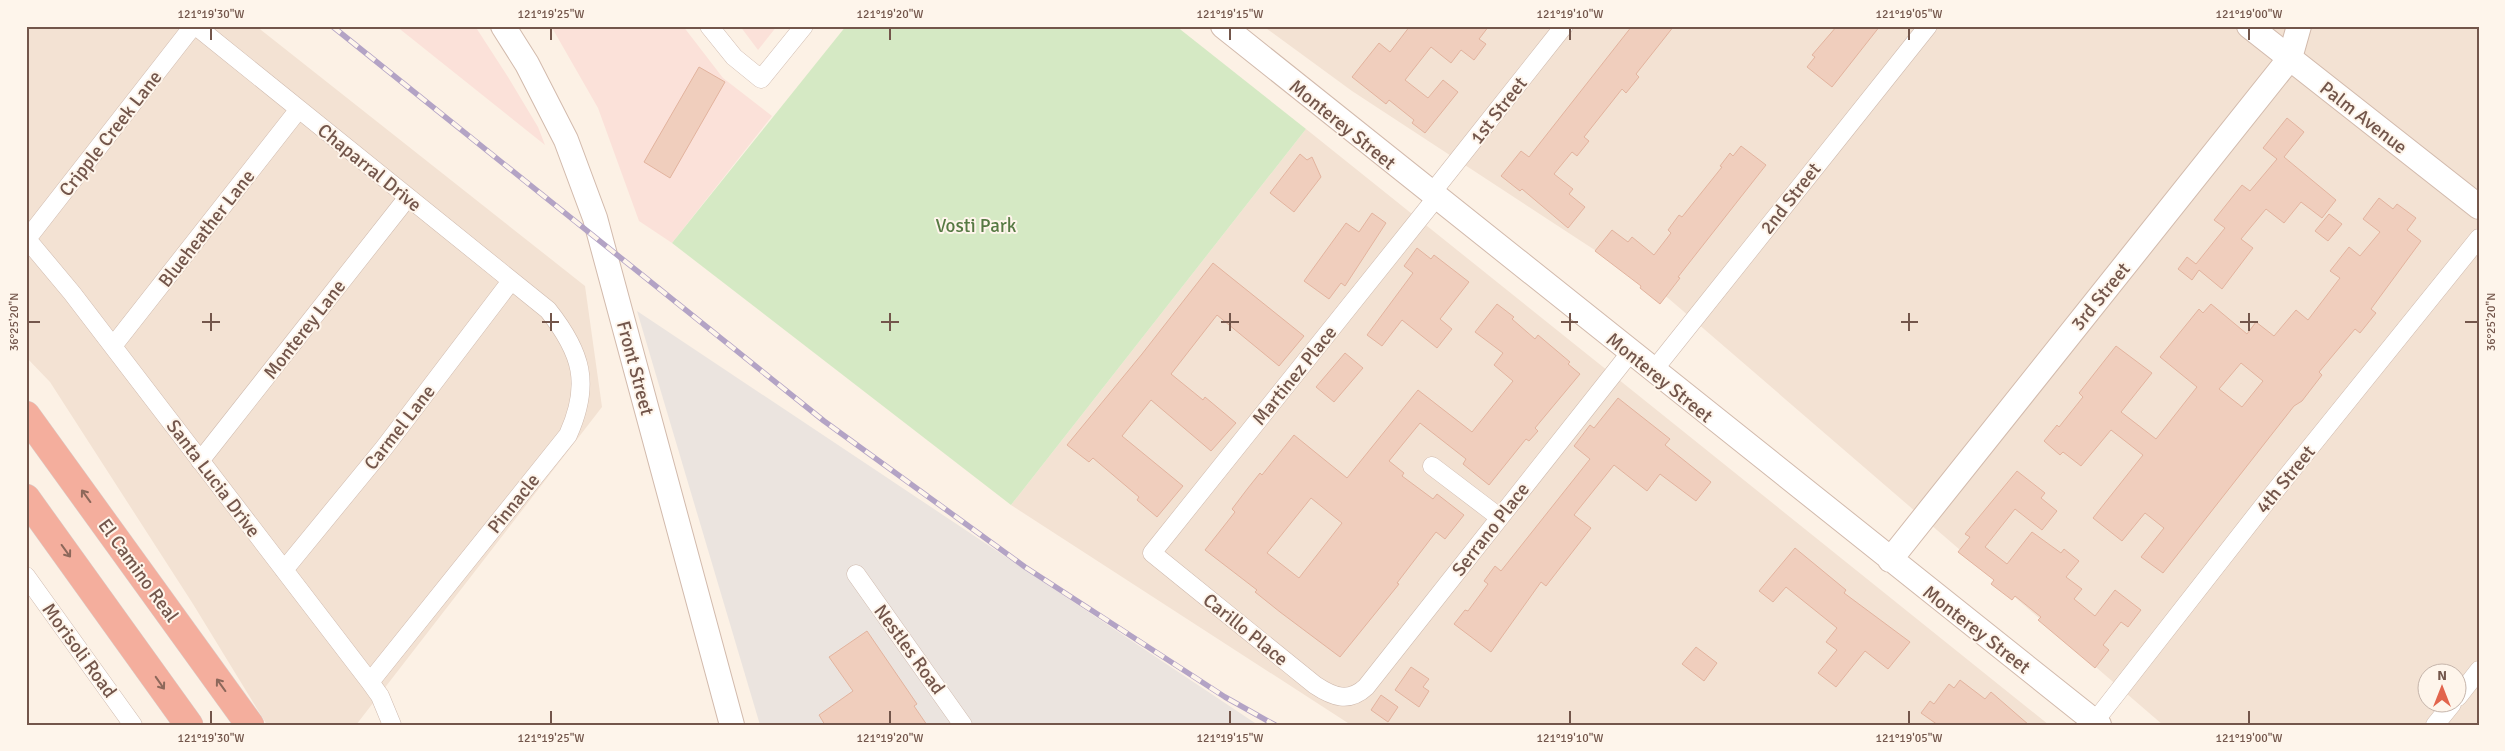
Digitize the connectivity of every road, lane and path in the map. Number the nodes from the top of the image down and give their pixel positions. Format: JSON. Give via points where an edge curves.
{"nodes":[{"id":1,"x":194,"y":26,"type":"edge"},
{"id":2,"x":503,"y":26,"type":"edge"},
{"id":3,"x":709,"y":26,"type":"edge"},
{"id":4,"x":804,"y":26,"type":"edge"},
{"id":5,"x":1222,"y":26,"type":"edge"},
{"id":6,"x":1564,"y":26,"type":"edge"},
{"id":7,"x":1928,"y":26,"type":"edge"},
{"id":8,"x":2249,"y":26,"type":"edge"},
{"id":9,"x":2299,"y":26,"type":"edge"},
{"id":10,"x":2290,"y":58,"type":"junction"},
{"id":11,"x":299,"y":109,"type":"junction"},
{"id":12,"x":1434,"y":196,"type":"junction"},
{"id":13,"x":408,"y":197,"type":"junction"},
{"id":14,"x":2479,"y":207,"type":"edge"},
{"id":15,"x":27,"y":238,"type":"edge"},
{"id":16,"x":2479,"y":238,"type":"edge"},
{"id":17,"x":511,"y":280,"type":"junction"},
{"id":18,"x":543,"y":307,"type":"joint"},
{"id":19,"x":113,"y":346,"type":"junction"},
{"id":20,"x":1630,"y":353,"type":"junction"},
{"id":21,"x":1653,"y":371,"type":"junction"},
{"id":22,"x":26,"y":416,"type":"edge"},
{"id":23,"x":200,"y":461,"type":"junction"},
{"id":24,"x":1432,"y":466,"type":"dead end"},
{"id":25,"x":26,"y":498,"type":"edge"},
{"id":26,"x":1499,"y":518,"type":"junction"},
{"id":27,"x":1152,"y":553,"type":"joint"},
{"id":28,"x":1890,"y":560,"type":"junction"},
{"id":29,"x":284,"y":570,"type":"junction"},
{"id":30,"x":856,"y":574,"type":"dead end"},
{"id":31,"x":26,"y":576,"type":"edge"},
{"id":32,"x":2479,"y":670,"type":"edge"},
{"id":33,"x":370,"y":682,"type":"junction"},
{"id":34,"x":2468,"y":684,"type":"edge"},
{"id":35,"x":1345,"y":698,"type":"joint"},
{"id":36,"x":2444,"y":714,"type":"edge"},
{"id":37,"x":2097,"y":723,"type":"edge"},
{"id":38,"x":133,"y":725,"type":"edge"},
{"id":39,"x":189,"y":725,"type":"edge"},
{"id":40,"x":250,"y":725,"type":"edge"},
{"id":41,"x":392,"y":725,"type":"edge"},
{"id":42,"x":732,"y":725,"type":"edge"},
{"id":43,"x":963,"y":725,"type":"edge"},
{"id":44,"x":2436,"y":725,"type":"edge"}],
"edges":[{"from":1,"to":11,"type":"street","name":"Chaparral Drive"},
{"from":1,"to":15,"type":"street","name":"Cripple Creek Lane"},
{"from":2,"to":42,"type":"street","name":"Front Street","via":[[527,64],[566,140],[595,218]]},
{"from":3,"to":4,"type":"street","via":[[734,58],[761,79]]},
{"from":5,"to":12,"type":"street","name":"Monterey Street"},
{"from":6,"to":12,"type":"street","name":"1st Street"},
{"from":7,"to":21,"type":"street","name":"2nd Street"},
{"from":8,"to":10,"type":"street","name":"Palm Avenue"},
{"from":9,"to":10,"type":"street","name":"3rd Street"},
{"from":10,"to":14,"type":"street","name":"Palm Avenue"},
{"from":10,"to":28,"type":"street","name":"3rd Street"},
{"from":11,"to":13,"type":"street","name":"Chaparral Drive"},
{"from":11,"to":19,"type":"street","name":"Blueheather Lane"},
{"from":12,"to":20,"type":"street","name":"Monterey Street"},
{"from":12,"to":27,"type":"street","name":"Martinez Place"},
{"from":13,"to":17,"type":"street","name":"Chaparral Drive"},
{"from":13,"to":23,"type":"street","name":"Monterey Lane"},
{"from":15,"to":19,"type":"street","name":"Santa Lucia Drive"},
{"from":16,"to":37,"type":"street","name":"4th Street","via":[[2267,501]]},
{"from":17,"to":18,"type":"street","name":"Chaparral Drive"},
{"from":17,"to":29,"type":"street","name":"Carmel Lane","via":[[384,448]]},
{"from":18,"to":33,"type":"street","name":"Pinnacle","via":[[564,330],[581,371],[582,393],[568,436]]},
{"from":19,"to":23,"type":"street","name":"Santa Lucia Drive"},
{"from":20,"to":21,"type":"street","name":"Monterey Street"},
{"from":20,"to":26,"type":"street","name":"Serrano Place"},
{"from":21,"to":28,"type":"street","name":"Monterey Street"},
{"from":40,"to":22,"type":"highway","name":"El Camino Real","one_way":true},
{"from":23,"to":29,"type":"street","name":"Santa Lucia Drive"},
{"from":24,"to":26,"type":"street"},
{"from":25,"to":39,"type":"highway","one_way":true},
{"from":26,"to":35,"type":"street","name":"Serrano Place","via":[[1366,687],[1360,693]]},
{"from":27,"to":35,"type":"street","name":"Carillo Place","via":[[1315,685]]},
{"from":28,"to":37,"type":"street","name":"Monterey Street"},
{"from":29,"to":33,"type":"street","name":"Santa Lucia Drive"},
{"from":30,"to":43,"type":"street","name":"Nestles Road"},
{"from":31,"to":38,"type":"street","name":"Morisoli Road"},
{"from":32,"to":34,"type":"street"},
{"from":33,"to":41,"type":"street","name":"Santa Lucia Drive","via":[[380,696]]},
{"from":36,"to":44,"type":"street"}]}
